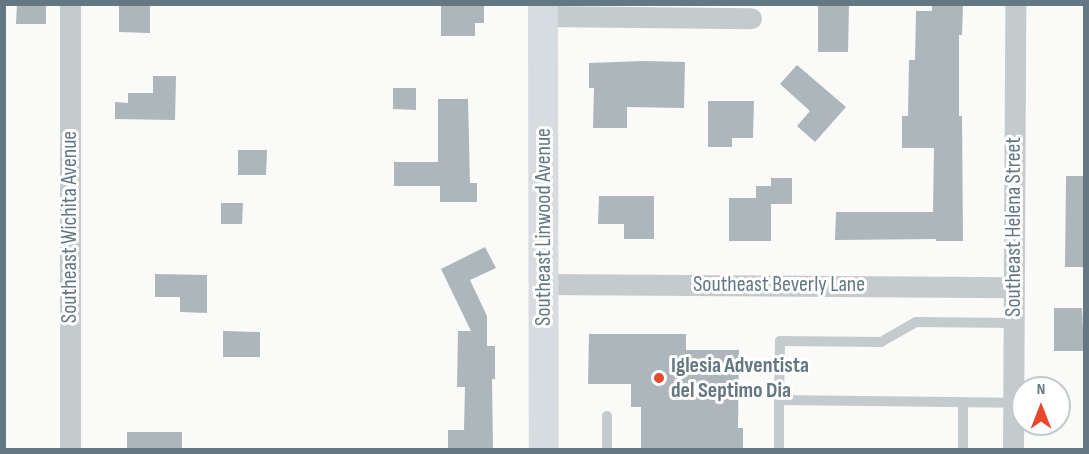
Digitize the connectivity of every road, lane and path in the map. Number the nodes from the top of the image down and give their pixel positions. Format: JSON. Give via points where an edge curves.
{"nodes":[{"id":1,"x":70,"y":4,"type":"edge"},
{"id":2,"x":1015,"y":4,"type":"edge"},
{"id":3,"x":543,"y":10,"type":"edge"},
{"id":4,"x":751,"y":18,"type":"dead end"},
{"id":5,"x":543,"y":284,"type":"junction"},
{"id":6,"x":1014,"y":287,"type":"junction"},
{"id":7,"x":1014,"y":323,"type":"junction"},
{"id":8,"x":1013,"y":376,"type":"edge"},
{"id":9,"x":779,"y":400,"type":"junction"},
{"id":10,"x":963,"y":403,"type":"junction"},
{"id":11,"x":1011,"y":404,"type":"edge"},
{"id":12,"x":607,"y":416,"type":"dead end"},
{"id":13,"x":70,"y":450,"type":"edge"},
{"id":14,"x":544,"y":450,"type":"edge"},
{"id":15,"x":607,"y":450,"type":"edge"},
{"id":16,"x":779,"y":450,"type":"edge"},
{"id":17,"x":963,"y":450,"type":"edge"}],
"edges":[{"from":1,"to":13,"type":"street","name":"Southeast Wichita Avenue"},
{"from":2,"to":6,"type":"street","name":"Southeast Helena Street"},
{"from":3,"to":4,"type":"street"},
{"from":3,"to":5,"type":"main road","name":"Southeast Linwood Avenue"},
{"from":5,"to":6,"type":"street","name":"Southeast Beverly Lane"},
{"from":5,"to":14,"type":"main road","name":"Southeast Linwood Avenue"},
{"from":6,"to":7,"type":"street","name":"Southeast Helena Street"},
{"from":7,"to":8,"type":"street","name":"Southeast Helena Street"},
{"from":7,"to":9,"type":"lane","via":[[916,322],[881,342],[780,341]]},
{"from":9,"to":10,"type":"lane"},
{"from":9,"to":16,"type":"lane"},
{"from":10,"to":11,"type":"lane"},
{"from":10,"to":17,"type":"lane"},
{"from":12,"to":15,"type":"lane"}]}
